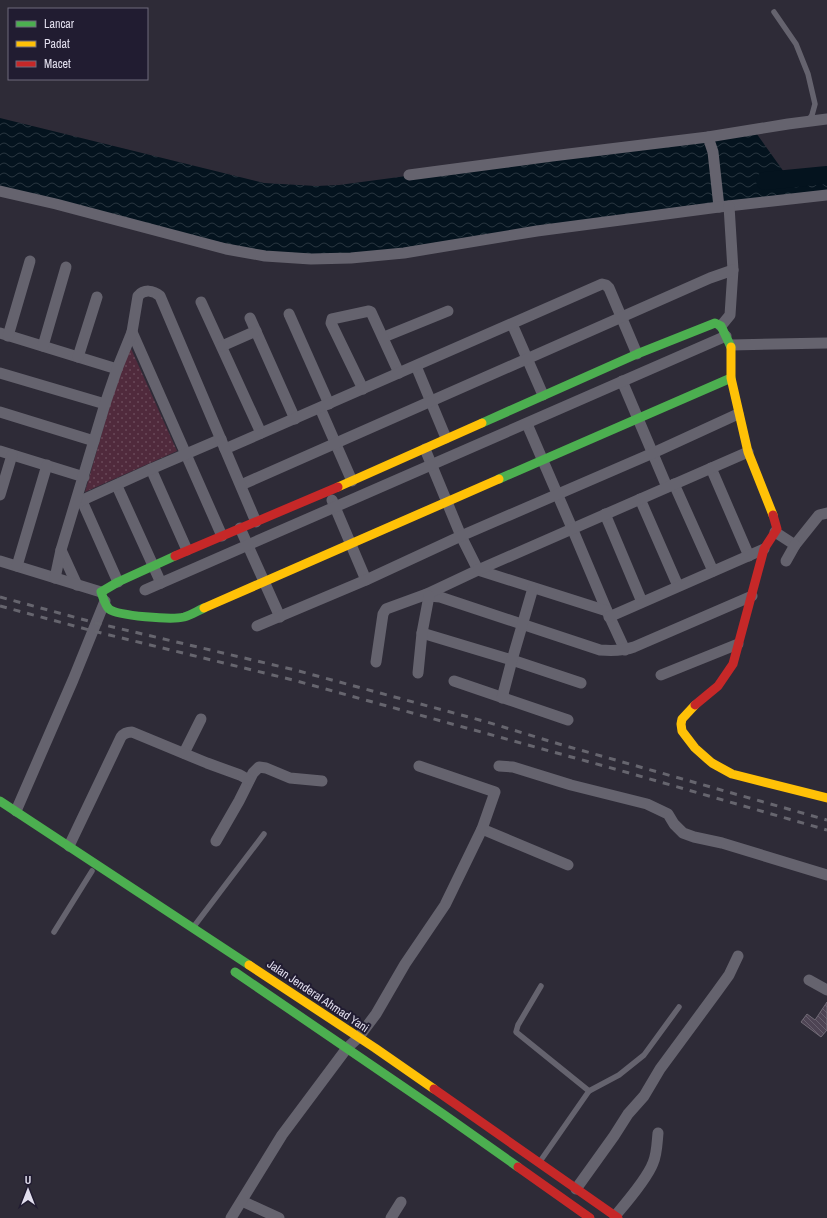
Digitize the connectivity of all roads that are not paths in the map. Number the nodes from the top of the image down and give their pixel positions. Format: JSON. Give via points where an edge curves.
{"nodes":[{"id":1,"x":774,"y":12,"type":"dead end"},
{"id":2,"x":827,"y":119,"type":"edge"},
{"id":3,"x":808,"y":122,"type":"junction"},
{"id":4,"x":708,"y":137,"type":"junction"},
{"id":5,"x":409,"y":175,"type":"dead end"},
{"id":6,"x":0,"y":191,"type":"edge"},
{"id":7,"x":827,"y":195,"type":"edge"},
{"id":8,"x":724,"y":207,"type":"junction"},
{"id":9,"x":30,"y":261,"type":"dead end"},
{"id":10,"x":66,"y":267,"type":"dead end"},
{"id":11,"x":733,"y":270,"type":"junction"},
{"id":12,"x":97,"y":297,"type":"dead end"},
{"id":13,"x":201,"y":302,"type":"dead end"},
{"id":14,"x":448,"y":311,"type":"dead end"},
{"id":15,"x":289,"y":314,"type":"dead end"},
{"id":16,"x":622,"y":317,"type":"junction"},
{"id":17,"x":250,"y":318,"type":"dead end"},
{"id":18,"x":512,"y":324,"type":"junction"},
{"id":19,"x":256,"y":331,"type":"junction"},
{"id":20,"x":132,"y":332,"type":"junction"},
{"id":21,"x":4,"y":334,"type":"edge"},
{"id":22,"x":384,"y":338,"type":"junction"},
{"id":23,"x":730,"y":338,"type":"junction"},
{"id":24,"x":827,"y":343,"type":"edge"},
{"id":25,"x":43,"y":346,"type":"junction"},
{"id":26,"x":222,"y":346,"type":"junction"},
{"id":27,"x":637,"y":354,"type":"junction"},
{"id":28,"x":78,"y":357,"type":"junction"},
{"id":29,"x":528,"y":359,"type":"junction"},
{"id":30,"x":416,"y":366,"type":"junction"},
{"id":31,"x":117,"y":369,"type":"junction"},
{"id":32,"x":0,"y":373,"type":"edge"},
{"id":33,"x":399,"y":373,"type":"junction"},
{"id":34,"x":731,"y":378,"type":"junction"},
{"id":35,"x":622,"y":381,"type":"junction"},
{"id":36,"x":363,"y":389,"type":"junction"},
{"id":37,"x":543,"y":395,"type":"junction"},
{"id":38,"x":431,"y":402,"type":"junction"},
{"id":39,"x":105,"y":404,"type":"junction"},
{"id":40,"x":325,"y":406,"type":"junction"},
{"id":41,"x":0,"y":412,"type":"edge"},
{"id":42,"x":738,"y":414,"type":"junction"},
{"id":43,"x":638,"y":418,"type":"junction"},
{"id":44,"x":295,"y":419,"type":"junction"},
{"id":45,"x":527,"y":424,"type":"junction"},
{"id":46,"x":261,"y":433,"type":"junction"},
{"id":47,"x":446,"y":438,"type":"junction"},
{"id":48,"x":94,"y":441,"type":"junction"},
{"id":49,"x":336,"y":443,"type":"junction"},
{"id":50,"x":223,"y":444,"type":"junction"},
{"id":51,"x":425,"y":449,"type":"junction"},
{"id":52,"x":0,"y":451,"type":"edge"},
{"id":53,"x":748,"y":452,"type":"junction"},
{"id":54,"x":653,"y":453,"type":"junction"},
{"id":55,"x":186,"y":454,"type":"junction"},
{"id":56,"x":12,"y":455,"type":"junction"},
{"id":57,"x":542,"y":460,"type":"junction"},
{"id":58,"x":47,"y":465,"type":"junction"},
{"id":59,"x":431,"y":466,"type":"junction"},
{"id":60,"x":711,"y":468,"type":"junction"},
{"id":61,"x":151,"y":469,"type":"junction"},
{"id":62,"x":84,"y":477,"type":"junction"},
{"id":63,"x":352,"y":481,"type":"junction"},
{"id":64,"x":241,"y":485,"type":"junction"},
{"id":65,"x":117,"y":486,"type":"junction"},
{"id":66,"x":671,"y":486,"type":"junction"},
{"id":67,"x":329,"y":491,"type":"junction"},
{"id":68,"x":557,"y":494,"type":"junction"},
{"id":69,"x":0,"y":495,"type":"edge"},
{"id":70,"x":640,"y":499,"type":"junction"},
{"id":71,"x":79,"y":502,"type":"junction"},
{"id":72,"x":446,"y":502,"type":"junction"},
{"id":73,"x":335,"y":506,"type":"junction"},
{"id":74,"x":827,"y":513,"type":"edge"},
{"id":75,"x":605,"y":514,"type":"junction"},
{"id":76,"x":256,"y":522,"type":"junction"},
{"id":77,"x":240,"y":528,"type":"junction"},
{"id":78,"x":572,"y":528,"type":"junction"},
{"id":79,"x":775,"y":532,"type":"junction"},
{"id":80,"x":222,"y":536,"type":"junction"},
{"id":81,"x":461,"y":536,"type":"junction"},
{"id":82,"x":351,"y":544,"type":"junction"},
{"id":83,"x":248,"y":545,"type":"junction"},
{"id":84,"x":795,"y":545,"type":"junction"},
{"id":85,"x":764,"y":549,"type":"junction"},
{"id":86,"x":61,"y":550,"type":"junction"},
{"id":87,"x":187,"y":550,"type":"junction"},
{"id":88,"x":749,"y":556,"type":"junction"},
{"id":89,"x":0,"y":561,"type":"edge"},
{"id":90,"x":786,"y":561,"type":"dead end"},
{"id":91,"x":17,"y":566,"type":"junction"},
{"id":92,"x":152,"y":566,"type":"junction"},
{"id":93,"x":478,"y":570,"type":"junction"},
{"id":94,"x":713,"y":571,"type":"junction"},
{"id":95,"x":55,"y":578,"type":"junction"},
{"id":96,"x":366,"y":580,"type":"junction"},
{"id":97,"x":265,"y":581,"type":"junction"},
{"id":98,"x":118,"y":582,"type":"junction"},
{"id":99,"x":160,"y":583,"type":"junction"},
{"id":100,"x":77,"y":585,"type":"junction"},
{"id":101,"x":678,"y":586,"type":"junction"},
{"id":102,"x":533,"y":588,"type":"junction"},
{"id":103,"x":145,"y":590,"type":"dead end"},
{"id":104,"x":428,"y":595,"type":"junction"},
{"id":105,"x":103,"y":596,"type":"junction"},
{"id":106,"x":752,"y":596,"type":"junction"},
{"id":107,"x":642,"y":602,"type":"junction"},
{"id":108,"x":608,"y":614,"type":"junction"},
{"id":109,"x":280,"y":617,"type":"junction"},
{"id":110,"x":522,"y":624,"type":"junction"},
{"id":111,"x":257,"y":626,"type":"dead end"},
{"id":112,"x":422,"y":633,"type":"junction"},
{"id":113,"x":738,"y":644,"type":"junction"},
{"id":114,"x":625,"y":650,"type":"junction"},
{"id":115,"x":512,"y":660,"type":"junction"},
{"id":116,"x":376,"y":662,"type":"dead end"},
{"id":117,"x":418,"y":673,"type":"dead end"},
{"id":118,"x":661,"y":675,"type":"dead end"},
{"id":119,"x":454,"y":681,"type":"dead end"},
{"id":120,"x":581,"y":683,"type":"dead end"},
{"id":121,"x":502,"y":698,"type":"junction"},
{"id":122,"x":201,"y":719,"type":"dead end"},
{"id":123,"x":568,"y":720,"type":"dead end"},
{"id":124,"x":184,"y":753,"type":"junction"},
{"id":125,"x":419,"y":766,"type":"dead end"},
{"id":126,"x":499,"y":766,"type":"dead end"},
{"id":127,"x":249,"y":780,"type":"junction"},
{"id":128,"x":322,"y":781,"type":"dead end"},
{"id":129,"x":827,"y":798,"type":"edge"},
{"id":130,"x":0,"y":801,"type":"edge"},
{"id":131,"x":16,"y":811,"type":"junction"},
{"id":132,"x":482,"y":829,"type":"junction"},
{"id":133,"x":264,"y":834,"type":"dead end"},
{"id":134,"x":216,"y":841,"type":"dead end"},
{"id":135,"x":69,"y":846,"type":"junction"},
{"id":136,"x":72,"y":859,"type":"dead end"},
{"id":137,"x":568,"y":865,"type":"dead end"},
{"id":138,"x":92,"y":871,"type":"junction"},
{"id":139,"x":827,"y":875,"type":"edge"},
{"id":140,"x":104,"y":881,"type":"dead end"},
{"id":141,"x":192,"y":928,"type":"junction"},
{"id":142,"x":54,"y":932,"type":"dead end"},
{"id":143,"x":738,"y":956,"type":"dead end"},
{"id":144,"x":226,"y":967,"type":"dead end"},
{"id":145,"x":809,"y":980,"type":"dead end"},
{"id":146,"x":541,"y":986,"type":"dead end"},
{"id":147,"x":827,"y":990,"type":"edge"},
{"id":148,"x":679,"y":1007,"type":"dead end"},
{"id":149,"x":358,"y":1038,"type":"junction"},
{"id":150,"x":347,"y":1048,"type":"junction"},
{"id":151,"x":589,"y":1090,"type":"junction"},
{"id":152,"x":658,"y":1133,"type":"dead end"},
{"id":153,"x":539,"y":1162,"type":"junction"},
{"id":154,"x":576,"y":1189,"type":"junction"},
{"id":155,"x":242,"y":1201,"type":"junction"},
{"id":156,"x":401,"y":1202,"type":"dead end"},
{"id":157,"x":617,"y":1217,"type":"edge"},
{"id":158,"x":231,"y":1218,"type":"edge"},
{"id":159,"x":279,"y":1218,"type":"edge"},
{"id":160,"x":391,"y":1218,"type":"edge"},
{"id":161,"x":590,"y":1218,"type":"edge"}],
"edges":[{"from":1,"to":3,"type":"lane","via":[[796,44],[808,74],[814,104]]},
{"from":2,"to":3,"type":"street"},
{"from":3,"to":4,"type":"street"},
{"from":4,"to":5,"type":"street"},
{"from":4,"to":8,"type":"street","via":[[713,152],[718,195]]},
{"from":6,"to":8,"type":"street","via":[[226,249],[265,256],[311,259],[404,253],[537,231]]},
{"from":7,"to":8,"type":"street"},
{"from":8,"to":11,"type":"street"},
{"from":9,"to":21,"type":"street"},
{"from":10,"to":25,"type":"street"},
{"from":11,"to":16,"type":"street"},
{"from":11,"to":23,"type":"street"},
{"from":12,"to":28,"type":"street"},
{"from":13,"to":26,"type":"street"},
{"from":14,"to":22,"type":"street"},
{"from":15,"to":40,"type":"street"},
{"from":16,"to":18,"type":"street","via":[[608,288],[602,284]]},
{"from":16,"to":27,"type":"street"},
{"from":16,"to":29,"type":"street"},
{"from":17,"to":19,"type":"street"},
{"from":18,"to":29,"type":"street"},
{"from":18,"to":30,"type":"street"},
{"from":19,"to":26,"type":"street"},
{"from":19,"to":44,"type":"street"},
{"from":20,"to":31,"type":"street"},
{"from":20,"to":50,"type":"street","via":[[138,296],[143,291],[156,293],[160,296]]},
{"from":20,"to":55,"type":"street"},
{"from":21,"to":25,"type":"street"},
{"from":22,"to":33,"type":"street"},
{"from":22,"to":36,"type":"street","via":[[373,314],[369,311],[330,320]]},
{"from":23,"to":24,"type":"street","via":[[759,344]]},
{"from":23,"to":27,"type":"main road","via":[[713,323]]},
{"from":23,"to":34,"type":"main road"},
{"from":23,"to":35,"type":"street"},
{"from":25,"to":28,"type":"street"},
{"from":26,"to":46,"type":"street"},
{"from":27,"to":37,"type":"main road"},
{"from":28,"to":31,"type":"street"},
{"from":29,"to":37,"type":"street"},
{"from":29,"to":38,"type":"street"},
{"from":30,"to":33,"type":"street"},
{"from":30,"to":38,"type":"street"},
{"from":31,"to":39,"type":"street"},
{"from":32,"to":39,"type":"street"},
{"from":33,"to":36,"type":"street"},
{"from":34,"to":42,"type":"main road"},
{"from":34,"to":43,"type":"main road"},
{"from":35,"to":43,"type":"street"},
{"from":35,"to":45,"type":"street"},
{"from":36,"to":40,"type":"street"},
{"from":37,"to":47,"type":"main road"},
{"from":38,"to":47,"type":"street"},
{"from":38,"to":49,"type":"street"},
{"from":39,"to":48,"type":"street"},
{"from":40,"to":44,"type":"street"},
{"from":40,"to":49,"type":"street"},
{"from":41,"to":48,"type":"street"},
{"from":42,"to":53,"type":"main road"},
{"from":42,"to":54,"type":"street"},
{"from":43,"to":54,"type":"street"},
{"from":43,"to":57,"type":"main road"},
{"from":44,"to":46,"type":"street"},
{"from":45,"to":57,"type":"street"},
{"from":45,"to":59,"type":"street"},
{"from":46,"to":50,"type":"street"},
{"from":47,"to":51,"type":"main road"},
{"from":48,"to":62,"type":"street"},
{"from":49,"to":63,"type":"street"},
{"from":49,"to":64,"type":"street"},
{"from":50,"to":55,"type":"street"},
{"from":50,"to":64,"type":"street"},
{"from":51,"to":59,"type":"street"},
{"from":51,"to":63,"type":"main road"},
{"from":52,"to":56,"type":"street"},
{"from":53,"to":60,"type":"street"},
{"from":53,"to":79,"type":"main road","via":[[776,521]]},
{"from":54,"to":66,"type":"street"},
{"from":54,"to":68,"type":"street"},
{"from":55,"to":61,"type":"street"},
{"from":55,"to":80,"type":"street"},
{"from":56,"to":58,"type":"street"},
{"from":56,"to":69,"type":"street"},
{"from":57,"to":68,"type":"street"},
{"from":57,"to":72,"type":"main road"},
{"from":58,"to":62,"type":"street"},
{"from":58,"to":91,"type":"street"},
{"from":59,"to":72,"type":"street"},
{"from":59,"to":73,"type":"street"},
{"from":60,"to":66,"type":"street"},
{"from":60,"to":88,"type":"street"},
{"from":61,"to":65,"type":"street"},
{"from":61,"to":87,"type":"street"},
{"from":62,"to":71,"type":"street"},
{"from":63,"to":67,"type":"main road"},
{"from":64,"to":76,"type":"street"},
{"from":65,"to":71,"type":"street"},
{"from":65,"to":92,"type":"street"},
{"from":66,"to":70,"type":"street"},
{"from":66,"to":94,"type":"street"},
{"from":67,"to":73,"type":"street"},
{"from":67,"to":76,"type":"main road"},
{"from":68,"to":78,"type":"street"},
{"from":68,"to":81,"type":"street"},
{"from":70,"to":75,"type":"street"},
{"from":70,"to":101,"type":"street"},
{"from":71,"to":86,"type":"street"},
{"from":71,"to":98,"type":"street"},
{"from":72,"to":81,"type":"street"},
{"from":72,"to":82,"type":"main road"},
{"from":73,"to":82,"type":"street"},
{"from":73,"to":83,"type":"street"},
{"from":74,"to":84,"type":"street","via":[[818,515]]},
{"from":75,"to":78,"type":"street"},
{"from":75,"to":107,"type":"street"},
{"from":76,"to":77,"type":"main road"},
{"from":77,"to":80,"type":"main road"},
{"from":77,"to":83,"type":"street"},
{"from":78,"to":93,"type":"street"},
{"from":78,"to":108,"type":"street"},
{"from":79,"to":84,"type":"street"},
{"from":79,"to":85,"type":"main road"},
{"from":80,"to":87,"type":"main road"},
{"from":81,"to":93,"type":"street"},
{"from":81,"to":96,"type":"street"},
{"from":82,"to":96,"type":"street"},
{"from":82,"to":97,"type":"main road"},
{"from":83,"to":97,"type":"street"},
{"from":83,"to":99,"type":"street"},
{"from":84,"to":90,"type":"street"},
{"from":85,"to":88,"type":"street"},
{"from":85,"to":106,"type":"main road"},
{"from":86,"to":95,"type":"street"},
{"from":86,"to":100,"type":"street"},
{"from":87,"to":92,"type":"main road"},
{"from":88,"to":94,"type":"street"},
{"from":89,"to":91,"type":"street"},
{"from":91,"to":95,"type":"street"},
{"from":92,"to":98,"type":"main road"},
{"from":92,"to":99,"type":"street"},
{"from":93,"to":102,"type":"street"},
{"from":93,"to":104,"type":"street"},
{"from":94,"to":101,"type":"street"},
{"from":95,"to":100,"type":"street"},
{"from":96,"to":109,"type":"street"},
{"from":97,"to":105,"type":"main road","via":[[183,617],[116,612],[108,608]]},
{"from":97,"to":109,"type":"street"},
{"from":98,"to":105,"type":"main road"},
{"from":99,"to":103,"type":"street"},
{"from":100,"to":105,"type":"street"},
{"from":101,"to":107,"type":"street"},
{"from":102,"to":108,"type":"street"},
{"from":102,"to":110,"type":"street"},
{"from":104,"to":110,"type":"street"},
{"from":104,"to":112,"type":"street"},
{"from":104,"to":116,"type":"street","via":[[386,609],[383,614]]},
{"from":105,"to":131,"type":"street","via":[[70,687]]},
{"from":106,"to":113,"type":"main road"},
{"from":106,"to":114,"type":"street"},
{"from":107,"to":108,"type":"street"},
{"from":108,"to":114,"type":"street"},
{"from":109,"to":111,"type":"street"},
{"from":110,"to":114,"type":"street","via":[[600,650]]},
{"from":110,"to":115,"type":"street"},
{"from":112,"to":115,"type":"street"},
{"from":112,"to":117,"type":"street"},
{"from":113,"to":118,"type":"street"},
{"from":113,"to":129,"type":"main road","via":[[726,676],[682,719],[684,736],[721,770]]},
{"from":115,"to":120,"type":"street"},
{"from":115,"to":121,"type":"street"},
{"from":119,"to":121,"type":"street"},
{"from":121,"to":123,"type":"street"},
{"from":122,"to":124,"type":"street"},
{"from":124,"to":127,"type":"street"},
{"from":124,"to":135,"type":"street","via":[[132,732],[124,733],[113,751]]},
{"from":125,"to":132,"type":"street","via":[[495,792]]},
{"from":126,"to":139,"type":"street","via":[[513,767],[647,804],[668,814],[683,833]]},
{"from":127,"to":128,"type":"street","via":[[255,769],[262,766],[290,778]]},
{"from":127,"to":134,"type":"street"},
{"from":130,"to":131,"type":"main road","name":"Jalan Jenderal Ahmad Yani"},
{"from":131,"to":135,"type":"main road","name":"Jalan Jenderal Ahmad Yani"},
{"from":132,"to":137,"type":"street"},
{"from":132,"to":149,"type":"street","via":[[445,905]]},
{"from":133,"to":141,"type":"lane"},
{"from":135,"to":141,"type":"main road","name":"Jalan Jenderal Ahmad Yani"},
{"from":136,"to":138,"type":"main road"},
{"from":138,"to":140,"type":"main road"},
{"from":138,"to":142,"type":"lane"},
{"from":141,"to":149,"type":"main road","name":"Jalan Jenderal Ahmad Yani"},
{"from":143,"to":154,"type":"street","via":[[729,975]]},
{"from":144,"to":150,"type":"main road"},
{"from":145,"to":147,"type":"street"},
{"from":146,"to":151,"type":"lane","via":[[518,1024],[516,1032]]},
{"from":148,"to":151,"type":"lane","via":[[644,1055],[619,1075]]},
{"from":149,"to":150,"type":"street"},
{"from":149,"to":153,"type":"main road","name":"Jalan Jenderal Ahmad Yani"},
{"from":150,"to":155,"type":"street","via":[[282,1135]]},
{"from":150,"to":161,"type":"main road"},
{"from":151,"to":153,"type":"lane"},
{"from":152,"to":157,"type":"street","via":[[652,1165]]},
{"from":153,"to":154,"type":"main road","name":"Jalan Jenderal Ahmad Yani"},
{"from":154,"to":157,"type":"main road","name":"Jalan Jenderal Ahmad Yani"},
{"from":155,"to":158,"type":"street"},
{"from":155,"to":159,"type":"street"},
{"from":156,"to":160,"type":"street"}]}
